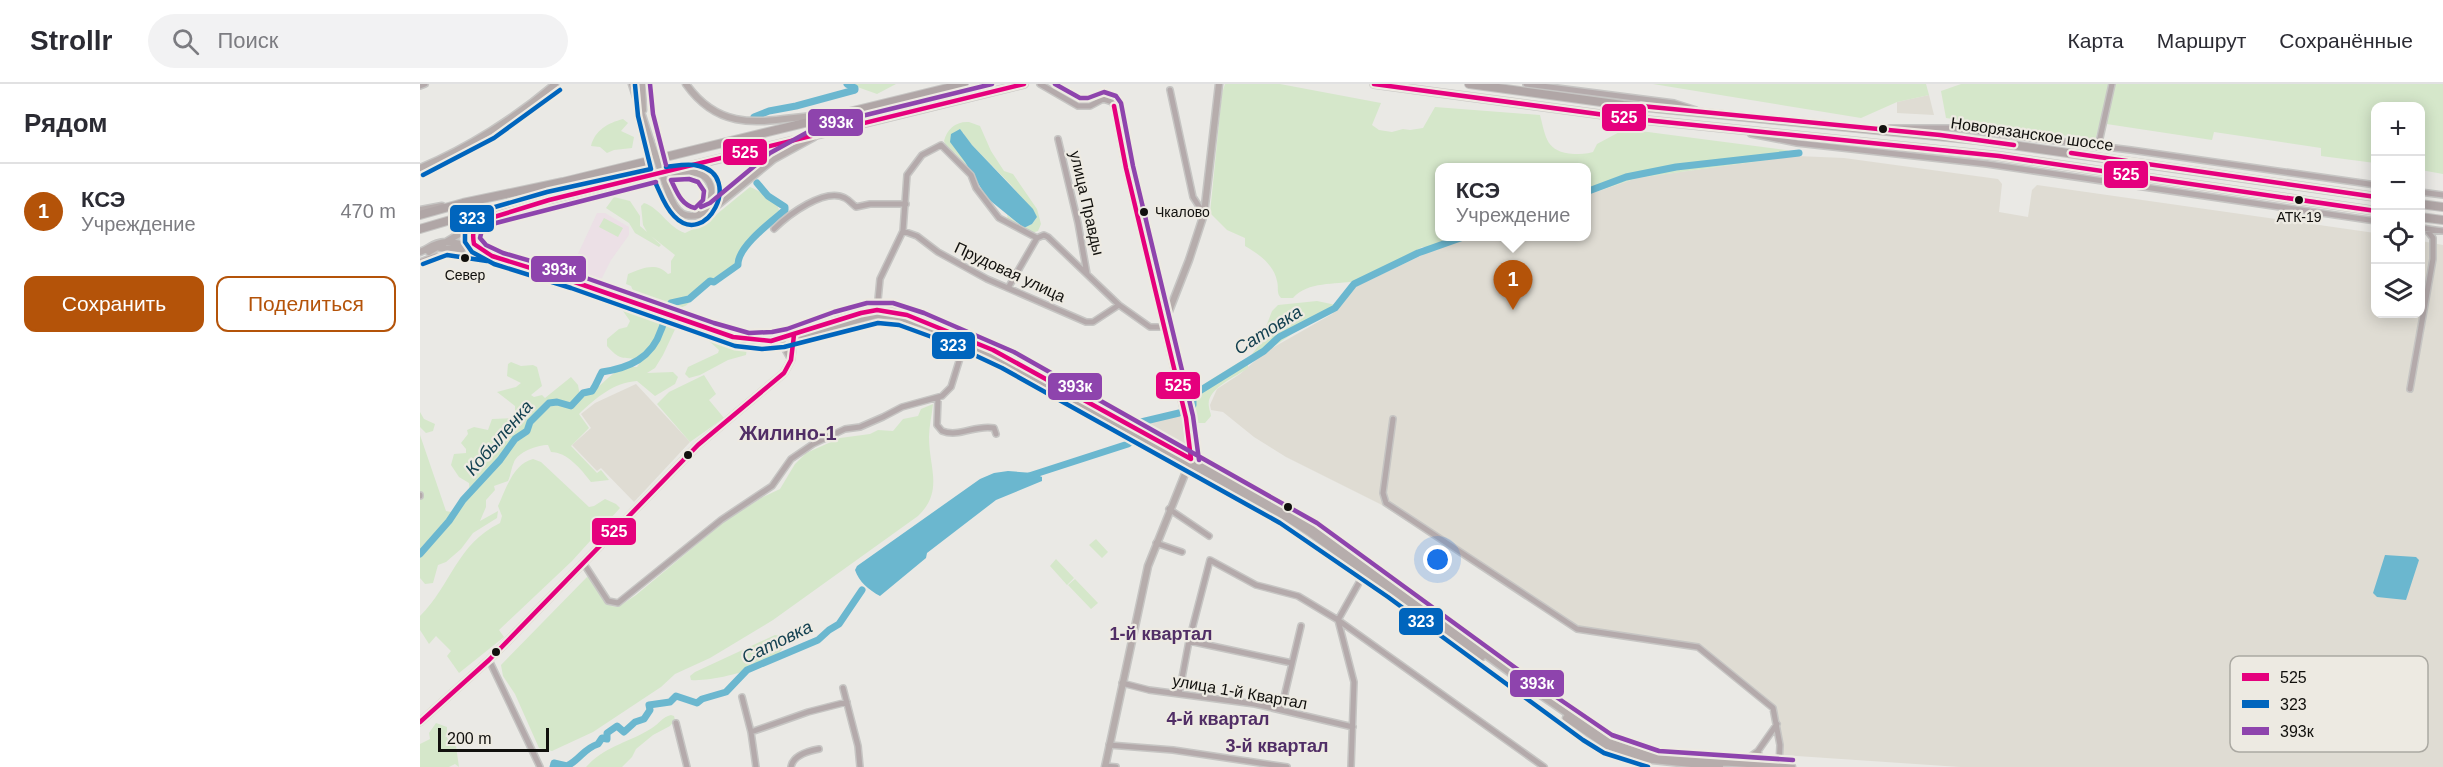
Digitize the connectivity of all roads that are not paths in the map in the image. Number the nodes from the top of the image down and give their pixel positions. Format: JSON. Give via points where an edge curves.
{"nodes":[{"id":1,"x":425,"y":84,"type":"edge"},
{"id":2,"x":555,"y":84,"type":"edge"},
{"id":3,"x":632,"y":84,"type":"edge"},
{"id":4,"x":642,"y":84,"type":"edge"},
{"id":5,"x":686,"y":84,"type":"edge"},
{"id":6,"x":964,"y":84,"type":"edge"},
{"id":7,"x":1024,"y":84,"type":"edge"},
{"id":8,"x":1040,"y":84,"type":"edge"},
{"id":9,"x":1219,"y":84,"type":"edge"},
{"id":10,"x":1374,"y":84,"type":"edge"},
{"id":11,"x":1469,"y":84,"type":"edge"},
{"id":12,"x":1526,"y":84,"type":"edge"},
{"id":13,"x":2112,"y":84,"type":"edge"},
{"id":14,"x":420,"y":86,"type":"edge"},
{"id":15,"x":1170,"y":90,"type":"dead end"},
{"id":16,"x":1704,"y":112,"type":"junction"},
{"id":17,"x":838,"y":115,"type":"junction"},
{"id":18,"x":645,"y":123,"type":"junction"},
{"id":19,"x":1726,"y":128,"type":"junction"},
{"id":20,"x":1871,"y":129,"type":"junction"},
{"id":21,"x":820,"y":134,"type":"junction"},
{"id":22,"x":1058,"y":139,"type":"dead end"},
{"id":23,"x":2098,"y":147,"type":"junction"},
{"id":24,"x":420,"y":168,"type":"edge"},
{"id":25,"x":657,"y":174,"type":"junction"},
{"id":26,"x":2371,"y":184,"type":"edge"},
{"id":27,"x":2425,"y":193,"type":"edge"},
{"id":28,"x":2443,"y":195,"type":"edge"},
{"id":29,"x":2371,"y":196,"type":"edge"},
{"id":30,"x":549,"y":200,"type":"junction"},
{"id":31,"x":463,"y":203,"type":"junction"},
{"id":32,"x":906,"y":204,"type":"junction"},
{"id":33,"x":2425,"y":205,"type":"edge"},
{"id":34,"x":2443,"y":207,"type":"edge"},
{"id":35,"x":420,"y":210,"type":"edge"},
{"id":36,"x":2371,"y":210,"type":"edge"},
{"id":37,"x":1204,"y":214,"type":"junction"},
{"id":38,"x":420,"y":215,"type":"edge"},
{"id":39,"x":696,"y":216,"type":"junction"},
{"id":40,"x":2425,"y":218,"type":"edge"},
{"id":41,"x":2371,"y":220,"type":"edge"},
{"id":42,"x":2443,"y":220,"type":"edge"},
{"id":43,"x":477,"y":224,"type":"junction"},
{"id":44,"x":774,"y":229,"type":"dead end"},
{"id":45,"x":2425,"y":229,"type":"edge"},
{"id":46,"x":420,"y":230,"type":"edge"},
{"id":47,"x":2425,"y":230,"type":"edge"},
{"id":48,"x":903,"y":231,"type":"junction"},
{"id":49,"x":2443,"y":232,"type":"edge"},
{"id":50,"x":1037,"y":238,"type":"junction"},
{"id":51,"x":447,"y":242,"type":"junction"},
{"id":52,"x":2434,"y":243,"type":"junction"},
{"id":53,"x":439,"y":248,"type":"junction"},
{"id":54,"x":481,"y":252,"type":"junction"},
{"id":55,"x":420,"y":255,"type":"edge"},
{"id":56,"x":436,"y":256,"type":"dead end"},
{"id":57,"x":492,"y":256,"type":"junction"},
{"id":58,"x":420,"y":262,"type":"edge"},
{"id":59,"x":1088,"y":274,"type":"junction"},
{"id":60,"x":1008,"y":288,"type":"junction"},
{"id":61,"x":1119,"y":305,"type":"junction"},
{"id":62,"x":877,"y":310,"type":"junction"},
{"id":63,"x":1164,"y":326,"type":"junction"},
{"id":64,"x":794,"y":335,"type":"junction"},
{"id":65,"x":807,"y":335,"type":"junction"},
{"id":66,"x":771,"y":340,"type":"junction"},
{"id":67,"x":964,"y":342,"type":"junction"},
{"id":68,"x":791,"y":360,"type":"junction"},
{"id":69,"x":2410,"y":388,"type":"dead end"},
{"id":70,"x":938,"y":399,"type":"junction"},
{"id":71,"x":1393,"y":419,"type":"dead end"},
{"id":72,"x":996,"y":434,"type":"dead end"},
{"id":73,"x":1190,"y":462,"type":"junction"},
{"id":74,"x":1169,"y":509,"type":"junction"},
{"id":75,"x":1209,"y":536,"type":"dead end"},
{"id":76,"x":1156,"y":543,"type":"junction"},
{"id":77,"x":1182,"y":552,"type":"dead end"},
{"id":78,"x":584,"y":564,"type":"junction"},
{"id":79,"x":1365,"y":572,"type":"junction"},
{"id":80,"x":1338,"y":620,"type":"junction"},
{"id":81,"x":1301,"y":626,"type":"dead end"},
{"id":82,"x":1189,"y":641,"type":"junction"},
{"id":83,"x":489,"y":660,"type":"junction"},
{"id":84,"x":1292,"y":663,"type":"junction"},
{"id":85,"x":1122,"y":683,"type":"junction"},
{"id":86,"x":843,"y":688,"type":"dead end"},
{"id":87,"x":1179,"y":694,"type":"junction"},
{"id":88,"x":742,"y":697,"type":"dead end"},
{"id":89,"x":847,"y":702,"type":"junction"},
{"id":90,"x":1281,"y":710,"type":"junction"},
{"id":91,"x":420,"y":722,"type":"edge"},
{"id":92,"x":676,"y":723,"type":"dead end"},
{"id":93,"x":1777,"y":724,"type":"junction"},
{"id":94,"x":1353,"y":727,"type":"junction"},
{"id":95,"x":751,"y":732,"type":"junction"},
{"id":96,"x":1764,"y":740,"type":"junction"},
{"id":97,"x":1779,"y":741,"type":"junction"},
{"id":98,"x":1109,"y":745,"type":"junction"},
{"id":99,"x":819,"y":749,"type":"dead end"},
{"id":100,"x":1758,"y":750,"type":"junction"},
{"id":101,"x":1741,"y":763,"type":"junction"},
{"id":102,"x":1671,"y":765,"type":"edge"},
{"id":103,"x":1762,"y":765,"type":"edge"},
{"id":104,"x":1105,"y":766,"type":"edge"},
{"id":105,"x":1779,"y":766,"type":"edge"},
{"id":106,"x":540,"y":767,"type":"edge"},
{"id":107,"x":687,"y":767,"type":"edge"},
{"id":108,"x":756,"y":767,"type":"edge"},
{"id":109,"x":791,"y":767,"type":"edge"},
{"id":110,"x":861,"y":767,"type":"edge"},
{"id":111,"x":1116,"y":767,"type":"edge"},
{"id":112,"x":1287,"y":767,"type":"edge"},
{"id":113,"x":1351,"y":767,"type":"edge"},
{"id":114,"x":1544,"y":767,"type":"edge"},
{"id":115,"x":1720,"y":767,"type":"edge"},
{"id":116,"x":1792,"y":767,"type":"edge"}],
"edges":[{"from":1,"to":14,"type":"street"},
{"from":2,"to":24,"type":"main road","via":[[511,117]]},
{"from":3,"to":18,"type":"main road"},
{"from":4,"to":18,"type":"main road"},
{"from":5,"to":17,"type":"main road","via":[[706,105],[740,121]]},
{"from":6,"to":17,"type":"highway"},
{"from":7,"to":21,"type":"highway"},
{"from":8,"to":63,"type":"street","via":[[1078,106],[1090,106],[1103,99],[1112,102]]},
{"from":9,"to":37,"type":"main road"},
{"from":10,"to":19,"type":"highway","name":"Новорязанское шоссе","via":[[1533,107]]},
{"from":11,"to":16,"type":"highway","name":"Новорязанское шоссе"},
{"from":12,"to":16,"type":"street","via":[[1674,103]]},
{"from":13,"to":23,"type":"street"},
{"from":15,"to":37,"type":"street","via":[[1193,197]]},
{"from":16,"to":20,"type":"highway","name":"Новорязанское шоссе"},
{"from":17,"to":31,"type":"highway","via":[[563,183]]},
{"from":18,"to":39,"type":"main road","bridge":true,"via":[[672,203],[679,212]]},
{"from":19,"to":36,"type":"highway","name":"Новорязанское шоссе","via":[[1999,156]]},
{"from":19,"to":41,"type":"street","via":[[1797,144],[1998,165]]},
{"from":20,"to":23,"type":"street","via":[[1951,128]]},
{"from":20,"to":29,"type":"highway","name":"Новорязанское шоссе","via":[[2024,146]]},
{"from":21,"to":25,"type":"highway"},
{"from":21,"to":39,"type":"main road","via":[[774,159],[714,209]]},
{"from":22,"to":59,"type":"street","name":"улица Правды"},
{"from":23,"to":26,"type":"street"},
{"from":25,"to":30,"type":"highway"},
{"from":25,"to":39,"type":"main road","via":[[691,172],[706,178],[711,198],[705,210]]},
{"from":27,"to":28,"type":"street"},
{"from":30,"to":43,"type":"main road"},
{"from":30,"to":46,"type":"highway","via":[[471,214]]},
{"from":31,"to":35,"type":"main road"},
{"from":31,"to":38,"type":"highway"},
{"from":32,"to":44,"type":"street","via":[[856,207],[846,198],[831,195],[800,208]]},
{"from":32,"to":48,"type":"street"},
{"from":32,"to":50,"type":"street","name":"Прудовая улица","via":[[908,175],[914,164],[941,145],[971,175],[999,218]]},
{"from":33,"to":34,"type":"highway"},
{"from":37,"to":63,"type":"main road"},
{"from":40,"to":42,"type":"highway"},
{"from":43,"to":51,"type":"main road"},
{"from":43,"to":57,"type":"main road","via":[[472,235],[474,244]]},
{"from":45,"to":49,"type":"street"},
{"from":47,"to":52,"type":"street","via":[[2432,234]]},
{"from":48,"to":60,"type":"street","name":"Прудовая улица"},
{"from":48,"to":62,"type":"street","via":[[880,279]]},
{"from":49,"to":52,"type":"street"},
{"from":50,"to":59,"type":"street","name":"Прудовая улица","via":[[1048,237]]},
{"from":50,"to":60,"type":"street"},
{"from":51,"to":53,"type":"main road"},
{"from":51,"to":54,"type":"main road"},
{"from":51,"to":55,"type":"main road"},
{"from":52,"to":69,"type":"street"},
{"from":53,"to":54,"type":"main road"},
{"from":53,"to":55,"type":"main road"},
{"from":54,"to":57,"type":"main road"},
{"from":56,"to":58,"type":"street"},
{"from":57,"to":66,"type":"main road","via":[[733,338]]},
{"from":59,"to":61,"type":"street","name":"Прудовая улица"},
{"from":60,"to":61,"type":"street","name":"Прудовая улица","via":[[1086,322],[1093,322]]},
{"from":61,"to":63,"type":"street","name":"Прудовая улица","via":[[1150,327]]},
{"from":62,"to":64,"type":"main road"},
{"from":62,"to":73,"type":"main road","via":[[907,315],[993,350]]},
{"from":63,"to":73,"type":"main road","via":[[1186,418]]},
{"from":64,"to":65,"type":"main road"},
{"from":64,"to":66,"type":"main road"},
{"from":64,"to":68,"type":"main road"},
{"from":65,"to":67,"type":"main road","via":[[884,315],[909,320]]},
{"from":65,"to":68,"type":"main road"},
{"from":66,"to":68,"type":"main road","via":[[783,345]]},
{"from":67,"to":70,"type":"street","via":[[951,387]]},
{"from":67,"to":73,"type":"main road"},
{"from":68,"to":78,"type":"main road","via":[[777,380],[698,445]]},
{"from":70,"to":72,"type":"street","via":[[937,424],[942,431],[958,433],[987,426],[994,428]]},
{"from":70,"to":78,"type":"street","via":[[902,406],[813,444],[791,459],[772,486],[721,520],[618,603],[608,601]]},
{"from":71,"to":93,"type":"street","via":[[1383,493],[1386,503],[1577,629],[1698,647],[1770,705]]},
{"from":73,"to":74,"type":"main road"},
{"from":73,"to":79,"type":"main road","via":[[1280,514]]},
{"from":73,"to":101,"type":"main road","via":[[1258,495],[1313,529],[1609,742],[1658,758]]},
{"from":74,"to":75,"type":"street"},
{"from":74,"to":76,"type":"main road"},
{"from":76,"to":77,"type":"street"},
{"from":76,"to":85,"type":"main road"},
{"from":78,"to":83,"type":"main road"},
{"from":79,"to":80,"type":"street"},
{"from":79,"to":102,"type":"main road","via":[[1597,740],[1619,752]]},
{"from":80,"to":82,"type":"street","via":[[1298,596],[1256,585],[1210,560]]},
{"from":80,"to":94,"type":"street","via":[[1354,682]]},
{"from":80,"to":114,"type":"street"},
{"from":81,"to":84,"type":"street"},
{"from":82,"to":84,"type":"street"},
{"from":82,"to":87,"type":"street"},
{"from":83,"to":91,"type":"main road"},
{"from":83,"to":106,"type":"street"},
{"from":84,"to":90,"type":"street"},
{"from":85,"to":87,"type":"street","name":"улица 1-й Квартал"},
{"from":85,"to":98,"type":"main road"},
{"from":86,"to":89,"type":"street"},
{"from":87,"to":90,"type":"street","name":"улица 1-й Квартал"},
{"from":88,"to":95,"type":"street"},
{"from":89,"to":95,"type":"street"},
{"from":89,"to":110,"type":"street"},
{"from":90,"to":94,"type":"street","name":"улица 1-й Квартал"},
{"from":92,"to":107,"type":"street"},
{"from":93,"to":96,"type":"street"},
{"from":93,"to":97,"type":"street"},
{"from":94,"to":113,"type":"street"},
{"from":95,"to":108,"type":"street"},
{"from":96,"to":97,"type":"street"},
{"from":96,"to":100,"type":"street"},
{"from":97,"to":105,"type":"street"},
{"from":98,"to":104,"type":"main road"},
{"from":98,"to":112,"type":"street"},
{"from":99,"to":109,"type":"street","via":[[797,757]]},
{"from":100,"to":101,"type":"street"},
{"from":100,"to":103,"type":"street"},
{"from":101,"to":103,"type":"main road"},
{"from":102,"to":115,"type":"main road"},
{"from":103,"to":105,"type":"main road"},
{"from":104,"to":111,"type":"street"},
{"from":105,"to":116,"type":"main road"}]}
